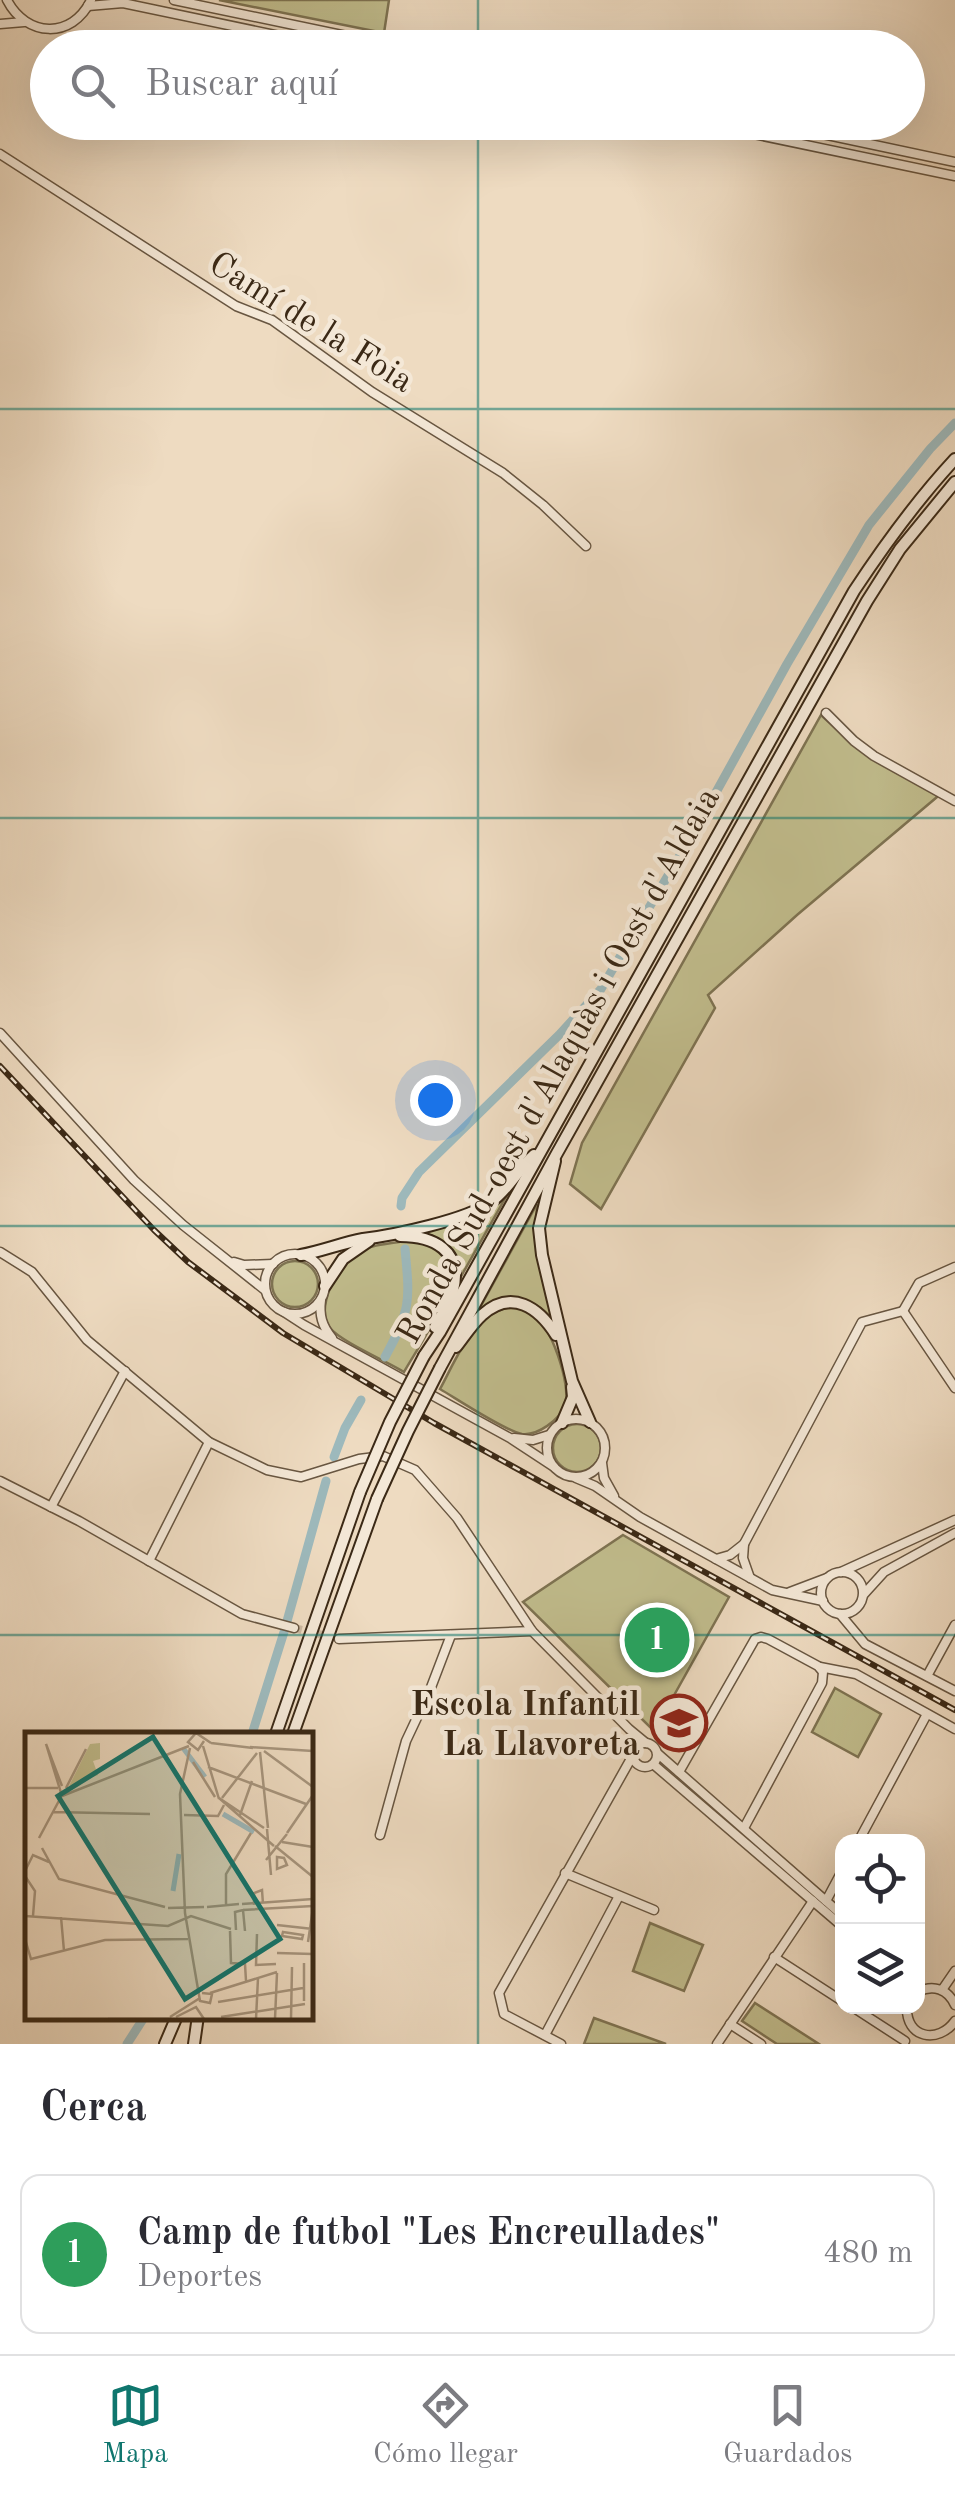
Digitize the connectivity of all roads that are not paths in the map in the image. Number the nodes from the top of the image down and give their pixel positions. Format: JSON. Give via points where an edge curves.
{"nodes":[{"id":1,"x":7,"y":0,"type":"edge"},
{"id":2,"x":174,"y":0,"type":"edge"},
{"id":3,"x":89,"y":3,"type":"edge"},
{"id":4,"x":24,"y":22,"type":"junction"},
{"id":5,"x":0,"y":24,"type":"edge"},
{"id":6,"x":253,"y":30,"type":"edge"},
{"id":7,"x":318,"y":30,"type":"edge"},
{"id":8,"x":782,"y":140,"type":"edge"},
{"id":9,"x":851,"y":140,"type":"edge"},
{"id":10,"x":0,"y":154,"type":"edge"},
{"id":11,"x":955,"y":162,"type":"edge"},
{"id":12,"x":955,"y":176,"type":"edge"},
{"id":13,"x":955,"y":459,"type":"edge"},
{"id":14,"x":955,"y":482,"type":"edge"},
{"id":15,"x":586,"y":546,"type":"dead end"},
{"id":16,"x":826,"y":713,"type":"dead end"},
{"id":17,"x":955,"y":801,"type":"edge"},
{"id":18,"x":0,"y":1033,"type":"edge"},
{"id":19,"x":542,"y":1148,"type":"junction"},
{"id":20,"x":556,"y":1155,"type":"junction"},
{"id":21,"x":389,"y":1236,"type":"junction"},
{"id":22,"x":374,"y":1239,"type":"junction"},
{"id":23,"x":0,"y":1252,"type":"edge"},
{"id":24,"x":302,"y":1255,"type":"junction"},
{"id":25,"x":226,"y":1259,"type":"junction"},
{"id":26,"x":272,"y":1264,"type":"junction"},
{"id":27,"x":955,"y":1267,"type":"edge"},
{"id":28,"x":325,"y":1286,"type":"junction"},
{"id":29,"x":266,"y":1290,"type":"junction"},
{"id":30,"x":321,"y":1299,"type":"junction"},
{"id":31,"x":903,"y":1311,"type":"junction"},
{"id":32,"x":284,"y":1312,"type":"junction"},
{"id":33,"x":339,"y":1344,"type":"junction"},
{"id":34,"x":562,"y":1345,"type":"junction"},
{"id":35,"x":424,"y":1356,"type":"junction"},
{"id":36,"x":440,"y":1368,"type":"junction"},
{"id":37,"x":125,"y":1371,"type":"junction"},
{"id":38,"x":572,"y":1381,"type":"junction"},
{"id":39,"x":955,"y":1388,"type":"edge"},
{"id":40,"x":590,"y":1422,"type":"junction"},
{"id":41,"x":562,"y":1423,"type":"junction"},
{"id":42,"x":551,"y":1433,"type":"junction"},
{"id":43,"x":510,"y":1438,"type":"junction"},
{"id":44,"x":209,"y":1442,"type":"junction"},
{"id":45,"x":602,"y":1463,"type":"junction"},
{"id":46,"x":554,"y":1467,"type":"junction"},
{"id":47,"x":576,"y":1478,"type":"junction"},
{"id":48,"x":0,"y":1482,"type":"edge"},
{"id":49,"x":617,"y":1499,"type":"junction"},
{"id":50,"x":52,"y":1508,"type":"junction"},
{"id":51,"x":955,"y":1520,"type":"edge"},
{"id":52,"x":955,"y":1533,"type":"edge"},
{"id":53,"x":744,"y":1544,"type":"junction"},
{"id":54,"x":716,"y":1560,"type":"junction"},
{"id":55,"x":150,"y":1561,"type":"junction"},
{"id":56,"x":841,"y":1572,"type":"junction"},
{"id":57,"x":750,"y":1578,"type":"junction"},
{"id":58,"x":827,"y":1578,"type":"junction"},
{"id":59,"x":786,"y":1593,"type":"junction"},
{"id":60,"x":864,"y":1594,"type":"junction"},
{"id":61,"x":822,"y":1600,"type":"junction"},
{"id":62,"x":858,"y":1607,"type":"junction"},
{"id":63,"x":840,"y":1614,"type":"junction"},
{"id":64,"x":955,"y":1625,"type":"edge"},
{"id":65,"x":294,"y":1628,"type":"tunnel mouth"},
{"id":66,"x":532,"y":1631,"type":"junction"},
{"id":67,"x":451,"y":1635,"type":"junction"},
{"id":68,"x":338,"y":1639,"type":"tunnel mouth"},
{"id":69,"x":863,"y":1642,"type":"junction"},
{"id":70,"x":818,"y":1666,"type":"junction"},
{"id":71,"x":927,"y":1676,"type":"junction"},
{"id":72,"x":955,"y":1691,"type":"edge"},
{"id":73,"x":928,"y":1714,"type":"junction"},
{"id":74,"x":629,"y":1729,"type":"junction"},
{"id":75,"x":955,"y":1730,"type":"edge"},
{"id":76,"x":277,"y":1732,"type":"edge"},
{"id":77,"x":294,"y":1732,"type":"edge"},
{"id":78,"x":646,"y":1743,"type":"junction"},
{"id":79,"x":634,"y":1752,"type":"junction"},
{"id":80,"x":658,"y":1753,"type":"junction"},
{"id":81,"x":650,"y":1766,"type":"junction"},
{"id":82,"x":679,"y":1772,"type":"junction"},
{"id":83,"x":622,"y":1774,"type":"junction"},
{"id":84,"x":744,"y":1828,"type":"junction"},
{"id":85,"x":862,"y":1834,"type":"edge"},
{"id":86,"x":380,"y":1835,"type":"dead end"},
{"id":87,"x":565,"y":1874,"type":"junction"},
{"id":88,"x":835,"y":1884,"type":"edge"},
{"id":89,"x":619,"y":1896,"type":"junction"},
{"id":90,"x":826,"y":1900,"type":"junction"},
{"id":91,"x":814,"y":1901,"type":"junction"},
{"id":92,"x":835,"y":1908,"type":"edge"},
{"id":93,"x":654,"y":1910,"type":"dead end"},
{"id":94,"x":840,"y":1924,"type":"edge"},
{"id":95,"x":774,"y":1957,"type":"junction"},
{"id":96,"x":955,"y":1972,"type":"edge"},
{"id":97,"x":925,"y":1988,"type":"edge"},
{"id":98,"x":942,"y":1990,"type":"junction"},
{"id":99,"x":835,"y":1996,"type":"edge"},
{"id":100,"x":955,"y":2005,"type":"edge"},
{"id":101,"x":863,"y":2014,"type":"edge"},
{"id":102,"x":908,"y":2014,"type":"edge"},
{"id":103,"x":176,"y":2019,"type":"edge"},
{"id":104,"x":198,"y":2019,"type":"edge"},
{"id":105,"x":955,"y":2021,"type":"edge"},
{"id":106,"x":730,"y":2024,"type":"junction"},
{"id":107,"x":912,"y":2028,"type":"junction"},
{"id":108,"x":952,"y":2032,"type":"edge"},
{"id":109,"x":545,"y":2035,"type":"junction"},
{"id":110,"x":923,"y":2040,"type":"edge"},
{"id":111,"x":904,"y":2042,"type":"edge"},
{"id":112,"x":166,"y":2044,"type":"edge"},
{"id":113,"x":194,"y":2044,"type":"edge"},
{"id":114,"x":562,"y":2044,"type":"edge"},
{"id":115,"x":716,"y":2044,"type":"edge"},
{"id":116,"x":761,"y":2044,"type":"edge"}],
"edges":[{"from":1,"to":4,"type":"street"},
{"from":2,"to":7,"type":"street"},
{"from":3,"to":4,"type":"street","via":[[65,26],[50,30]]},
{"from":3,"to":6,"type":"street","via":[[123,2]]},
{"from":4,"to":5,"type":"street"},
{"from":8,"to":12,"type":"street"},
{"from":9,"to":11,"type":"street"},
{"from":10,"to":15,"type":"street","name":"Camí de la Foia","via":[[236,306],[272,320],[503,473]]},
{"from":13,"to":19,"type":"main road","name":"Ronda Sud-oest d'Alaquàs i Oest d'Aldaia","via":[[854,591]]},
{"from":14,"to":20,"type":"main road","name":"Ronda Sud-oest d'Alaquàs i Oest d'Aldaia","via":[[867,601]]},
{"from":16,"to":17,"type":"street","via":[[874,756]]},
{"from":18,"to":25,"type":"street","via":[[134,1180]]},
{"from":19,"to":21,"type":"main road","via":[[489,1204]]},
{"from":19,"to":35,"type":"main road","name":"Ronda Sud-oest d'Alaquàs i Oest d'Aldaia"},
{"from":20,"to":34,"type":"main road","via":[[539,1228]]},
{"from":20,"to":36,"type":"main road","name":"Ronda Sud-oest d'Alaquàs i Oest d'Aldaia"},
{"from":21,"to":22,"type":"main road"},
{"from":21,"to":35,"type":"main road","via":[[429,1239],[452,1262],[453,1292]]},
{"from":22,"to":24,"type":"main road"},
{"from":22,"to":28,"type":"main road","via":[[343,1259]]},
{"from":23,"to":37,"type":"street","via":[[32,1272],[87,1340]]},
{"from":24,"to":26,"type":"street"},
{"from":24,"to":28,"type":"street","via":[[316,1263]]},
{"from":25,"to":26,"type":"street"},
{"from":25,"to":29,"type":"street"},
{"from":26,"to":29,"type":"street"},
{"from":27,"to":31,"type":"street","via":[[919,1283]]},
{"from":28,"to":30,"type":"street"},
{"from":29,"to":32,"type":"street"},
{"from":30,"to":32,"type":"street","via":[[305,1312]]},
{"from":30,"to":33,"type":"street","via":[[324,1327]]},
{"from":31,"to":39,"type":"street"},
{"from":31,"to":53,"type":"street","via":[[862,1322]]},
{"from":32,"to":33,"type":"street"},
{"from":33,"to":43,"type":"street"},
{"from":34,"to":36,"type":"main road","via":[[539,1312],[504,1304],[483,1314]]},
{"from":34,"to":38,"type":"main road"},
{"from":35,"to":76,"type":"main road","name":"Ronda Sud-oest d'Alaquàs i Oest d'Aldaia","bridge":true,"via":[[360,1492]]},
{"from":36,"to":77,"type":"main road","name":"Ronda Sud-oest d'Alaquàs i Oest d'Aldaia","bridge":true,"via":[[377,1499]]},
{"from":37,"to":44,"type":"street"},
{"from":37,"to":50,"type":"street"},
{"from":38,"to":40,"type":"main road"},
{"from":38,"to":41,"type":"main road"},
{"from":40,"to":41,"type":"street"},
{"from":40,"to":45,"type":"street","via":[[606,1445]]},
{"from":41,"to":42,"type":"street"},
{"from":42,"to":43,"type":"street"},
{"from":42,"to":46,"type":"street","via":[[547,1451]]},
{"from":43,"to":46,"type":"street"},
{"from":44,"to":55,"type":"street"},
{"from":44,"to":66,"type":"street","via":[[267,1470],[301,1476],[383,1456],[415,1470],[454,1515]]},
{"from":45,"to":47,"type":"street"},
{"from":45,"to":49,"type":"street"},
{"from":46,"to":47,"type":"street"},
{"from":47,"to":49,"type":"street"},
{"from":48,"to":50,"type":"street"},
{"from":49,"to":54,"type":"street"},
{"from":50,"to":55,"type":"street"},
{"from":51,"to":56,"type":"street"},
{"from":52,"to":60,"type":"street","via":[[884,1572]]},
{"from":53,"to":54,"type":"street"},
{"from":53,"to":57,"type":"street"},
{"from":54,"to":57,"type":"street"},
{"from":55,"to":65,"type":"street","via":[[242,1614]]},
{"from":56,"to":58,"type":"street"},
{"from":56,"to":60,"type":"street","via":[[857,1578]]},
{"from":57,"to":59,"type":"street"},
{"from":58,"to":59,"type":"street"},
{"from":58,"to":61,"type":"street"},
{"from":59,"to":61,"type":"street"},
{"from":60,"to":62,"type":"street"},
{"from":61,"to":63,"type":"street"},
{"from":62,"to":63,"type":"street"},
{"from":62,"to":69,"type":"street"},
{"from":63,"to":69,"type":"street"},
{"from":64,"to":71,"type":"street"},
{"from":66,"to":67,"type":"street"},
{"from":66,"to":74,"type":"street"},
{"from":67,"to":68,"type":"street"},
{"from":67,"to":86,"type":"street","via":[[406,1741]]},
{"from":69,"to":71,"type":"street"},
{"from":70,"to":73,"type":"street","via":[[856,1674]]},
{"from":70,"to":82,"type":"street","via":[[768,1639],[756,1640]]},
{"from":70,"to":84,"type":"street","via":[[822,1683]]},
{"from":71,"to":72,"type":"street"},
{"from":73,"to":75,"type":"street"},
{"from":73,"to":85,"type":"street"},
{"from":74,"to":78,"type":"street"},
{"from":74,"to":79,"type":"street"},
{"from":78,"to":79,"type":"street"},
{"from":78,"to":80,"type":"street"},
{"from":79,"to":81,"type":"street","via":[[638,1765]]},
{"from":79,"to":83,"type":"street"},
{"from":80,"to":81,"type":"street"},
{"from":80,"to":82,"type":"street"},
{"from":81,"to":83,"type":"street"},
{"from":81,"to":91,"type":"street"},
{"from":82,"to":84,"type":"street"},
{"from":83,"to":87,"type":"street"},
{"from":84,"to":90,"type":"street"},
{"from":87,"to":89,"type":"street"},
{"from":87,"to":109,"type":"street","via":[[499,1993],[504,2014]]},
{"from":88,"to":90,"type":"street"},
{"from":89,"to":93,"type":"street"},
{"from":89,"to":109,"type":"street"},
{"from":90,"to":92,"type":"street"},
{"from":91,"to":94,"type":"street"},
{"from":91,"to":95,"type":"street"},
{"from":95,"to":99,"type":"street"},
{"from":95,"to":106,"type":"street"},
{"from":96,"to":98,"type":"street"},
{"from":97,"to":98,"type":"street"},
{"from":98,"to":100,"type":"street"},
{"from":101,"to":111,"type":"street"},
{"from":102,"to":107,"type":"street"},
{"from":103,"to":112,"type":"main road"},
{"from":104,"to":113,"type":"main road"},
{"from":105,"to":108,"type":"street"},
{"from":106,"to":115,"type":"street"},
{"from":106,"to":116,"type":"street"},
{"from":107,"to":110,"type":"street"},
{"from":107,"to":111,"type":"street"},
{"from":108,"to":110,"type":"street"},
{"from":109,"to":114,"type":"street"}]}
